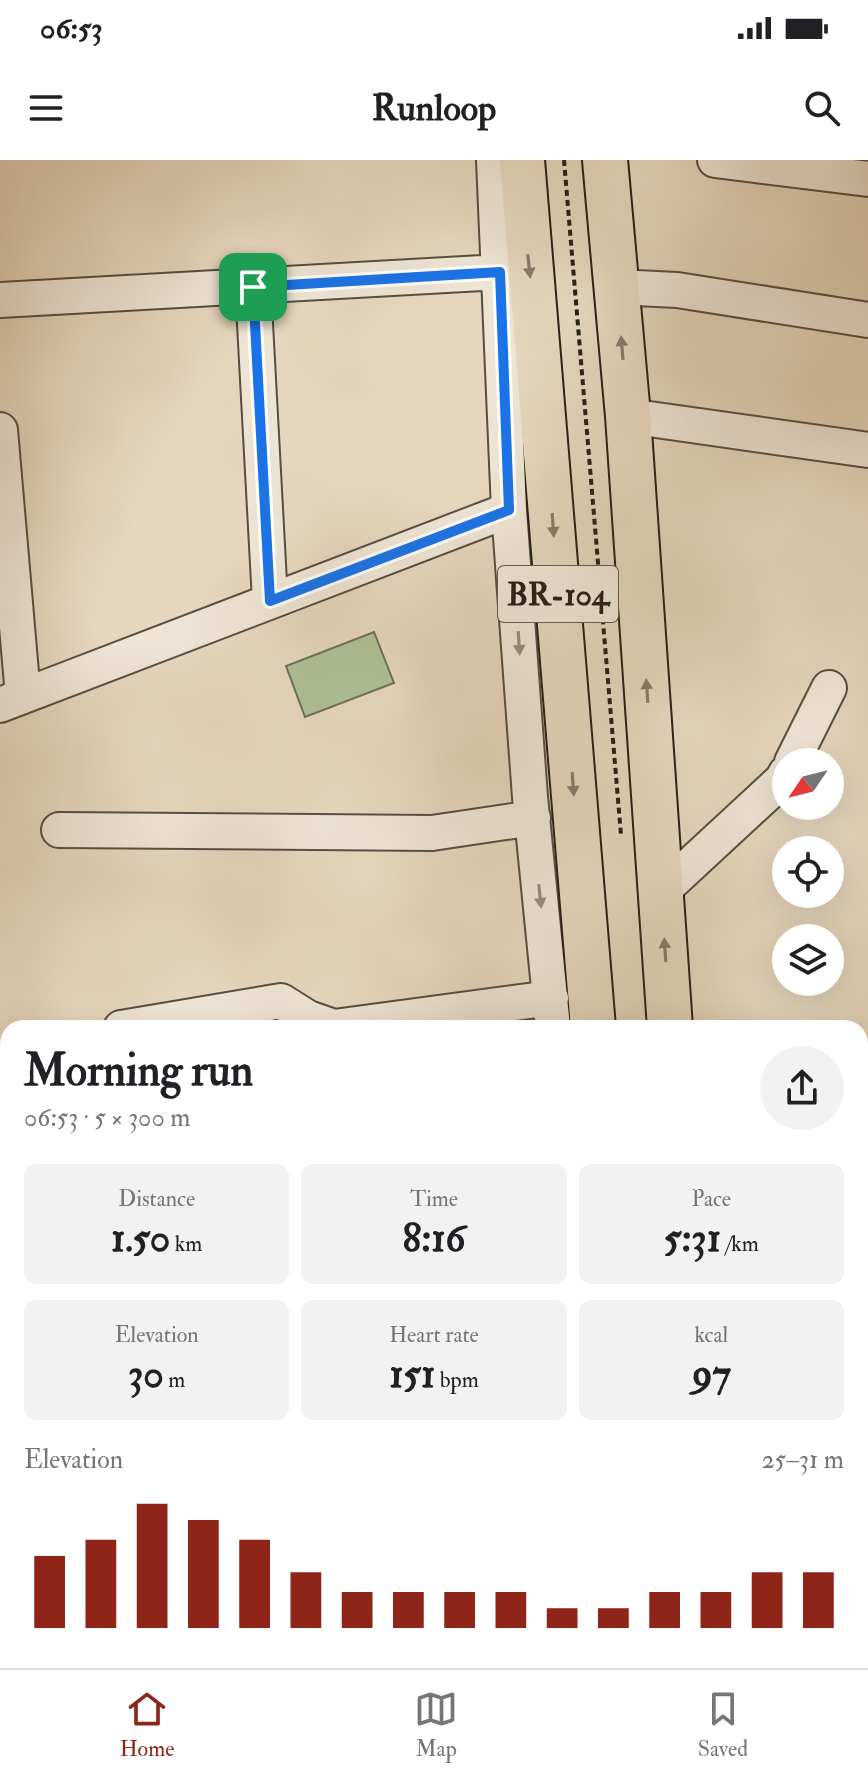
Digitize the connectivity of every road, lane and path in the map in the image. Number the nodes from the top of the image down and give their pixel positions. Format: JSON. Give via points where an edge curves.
{"nodes":[{"id":1,"x":494,"y":160,"type":"edge"},
{"id":2,"x":522,"y":160,"type":"edge"},
{"id":3,"x":564,"y":160,"type":"edge"},
{"id":4,"x":605,"y":160,"type":"edge"},
{"id":5,"x":715,"y":160,"type":"edge"},
{"id":6,"x":868,"y":179,"type":"edge"},
{"id":7,"x":500,"y":272,"type":"junction"},
{"id":8,"x":253,"y":287,"type":"junction"},
{"id":9,"x":616,"y":287,"type":"junction"},
{"id":10,"x":0,"y":300,"type":"edge"},
{"id":11,"x":868,"y":320,"type":"edge"},
{"id":12,"x":628,"y":416,"type":"junction"},
{"id":13,"x":0,"y":430,"type":"edge"},
{"id":14,"x":868,"y":450,"type":"edge"},
{"id":15,"x":509,"y":510,"type":"junction"},
{"id":16,"x":270,"y":601,"type":"junction"},
{"id":17,"x":829,"y":688,"type":"dead end"},
{"id":18,"x":12,"y":701,"type":"edge"},
{"id":19,"x":799,"y":748,"type":"edge"},
{"id":20,"x":772,"y":789,"type":"edge"},
{"id":21,"x":533,"y":818,"type":"junction"},
{"id":22,"x":59,"y":830,"type":"dead end"},
{"id":23,"x":621,"y":847,"type":"dead end"},
{"id":24,"x":661,"y":892,"type":"junction"},
{"id":25,"x":552,"y":1013,"type":"edge"},
{"id":26,"x":168,"y":1020,"type":"edge"},
{"id":27,"x":314,"y":1020,"type":"edge"},
{"id":28,"x":459,"y":1020,"type":"edge"},
{"id":29,"x":592,"y":1020,"type":"edge"},
{"id":30,"x":669,"y":1020,"type":"edge"}],
"edges":[{"from":1,"to":7,"type":"street"},
{"from":2,"to":29,"type":"highway","number":"BR-104","one_way":true},
{"from":3,"to":23,"type":"path"},
{"from":4,"to":9,"type":"highway","number":"BR-104"},
{"from":5,"to":6,"type":"street"},
{"from":7,"to":8,"type":"street"},
{"from":7,"to":15,"type":"street"},
{"from":8,"to":10,"type":"street"},
{"from":8,"to":16,"type":"street"},
{"from":9,"to":11,"type":"street","via":[[677,290]]},
{"from":12,"to":9,"type":"highway","number":"BR-104","one_way":true},
{"from":12,"to":14,"type":"street"},
{"from":24,"to":12,"type":"highway","number":"BR-104","one_way":true},
{"from":13,"to":18,"type":"street"},
{"from":15,"to":16,"type":"street"},
{"from":15,"to":21,"type":"street","one_way":true},
{"from":16,"to":18,"type":"street"},
{"from":17,"to":19,"type":"street"},
{"from":20,"to":24,"type":"street"},
{"from":21,"to":22,"type":"street","via":[[432,833]]},
{"from":21,"to":25,"type":"street","one_way":true},
{"from":30,"to":24,"type":"highway","number":"BR-104","one_way":true},
{"from":25,"to":28,"type":"street"},
{"from":26,"to":27,"type":"street","via":[[281,1001]]}]}
